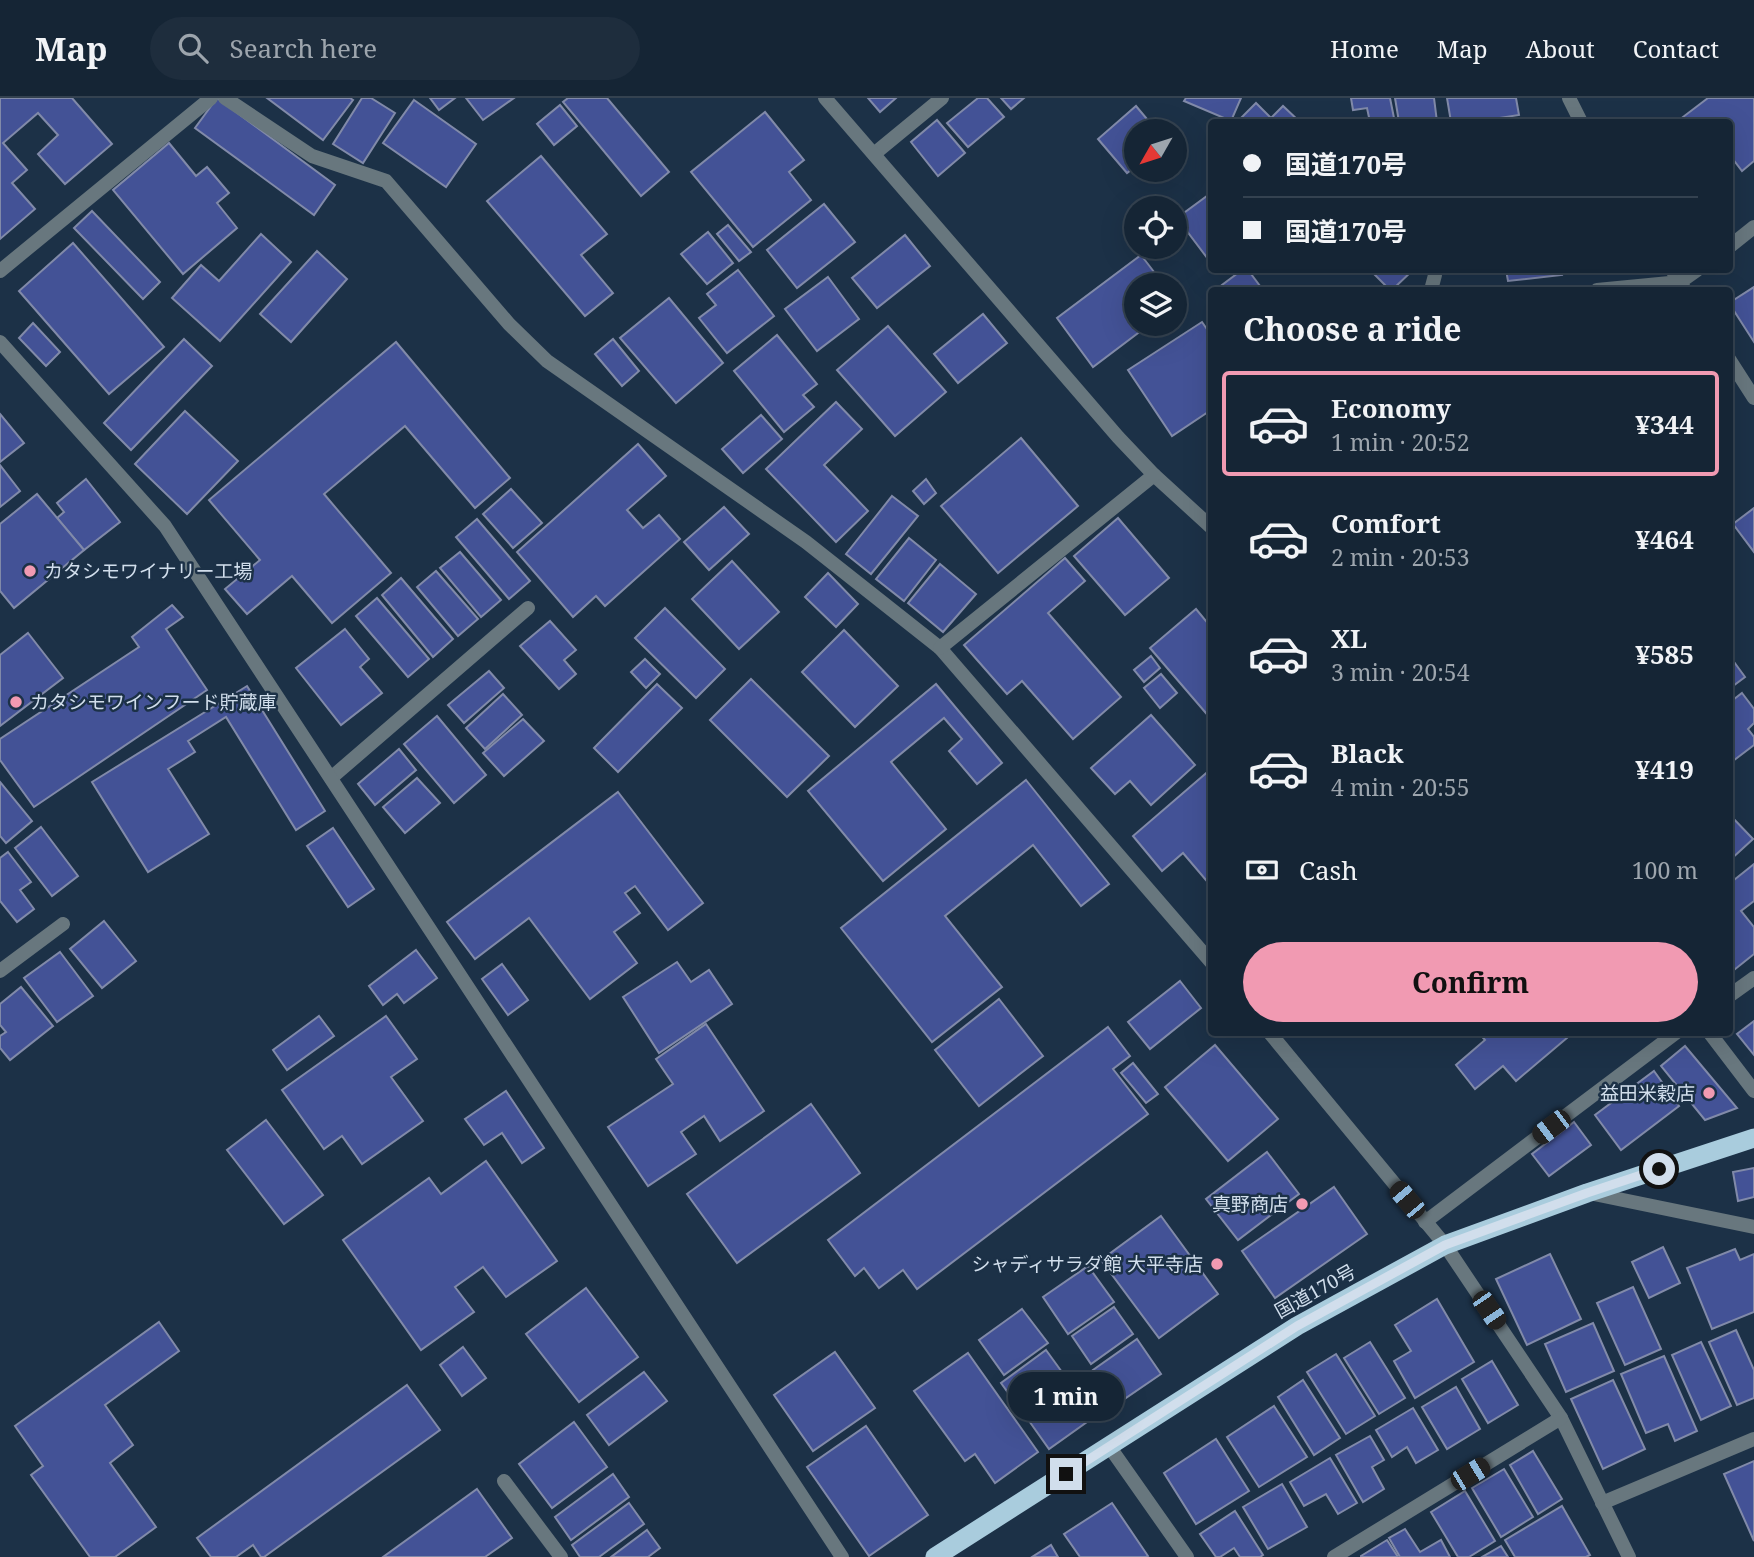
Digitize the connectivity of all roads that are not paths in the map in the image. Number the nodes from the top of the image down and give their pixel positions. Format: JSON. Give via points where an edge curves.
{"nodes":[{"id":1,"x":211,"y":98,"type":"edge"},
{"id":2,"x":225,"y":98,"type":"edge"},
{"id":3,"x":825,"y":98,"type":"edge"},
{"id":4,"x":942,"y":98,"type":"edge"},
{"id":5,"x":1569,"y":98,"type":"edge"},
{"id":6,"x":1580,"y":119,"type":"edge"},
{"id":7,"x":874,"y":154,"type":"junction"},
{"id":8,"x":1754,"y":227,"type":"edge"},
{"id":9,"x":1733,"y":244,"type":"edge"},
{"id":10,"x":0,"y":271,"type":"edge"},
{"id":11,"x":1679,"y":281,"type":"edge"},
{"id":12,"x":1624,"y":287,"type":"edge"},
{"id":13,"x":0,"y":342,"type":"edge"},
{"id":14,"x":1733,"y":365,"type":"edge"},
{"id":15,"x":1754,"y":398,"type":"edge"},
{"id":16,"x":1154,"y":475,"type":"junction"},
{"id":17,"x":1208,"y":524,"type":"edge"},
{"id":18,"x":528,"y":608,"type":"dead end"},
{"id":19,"x":940,"y":648,"type":"junction"},
{"id":20,"x":331,"y":778,"type":"junction"},
{"id":21,"x":63,"y":924,"type":"dead end"},
{"id":22,"x":1208,"y":959,"type":"edge"},
{"id":23,"x":0,"y":971,"type":"edge"},
{"id":24,"x":1754,"y":978,"type":"edge"},
{"id":25,"x":1733,"y":993,"type":"edge"},
{"id":26,"x":1272,"y":1036,"type":"edge"},
{"id":27,"x":1672,"y":1036,"type":"edge"},
{"id":28,"x":1712,"y":1036,"type":"edge"},
{"id":29,"x":1754,"y":1091,"type":"edge"},
{"id":30,"x":1754,"y":1138,"type":"edge"},
{"id":31,"x":1587,"y":1193,"type":"junction"},
{"id":32,"x":1425,"y":1222,"type":"junction"},
{"id":33,"x":1754,"y":1227,"type":"edge"},
{"id":34,"x":1445,"y":1245,"type":"junction"},
{"id":35,"x":1561,"y":1418,"type":"junction"},
{"id":36,"x":1754,"y":1439,"type":"edge"},
{"id":37,"x":1109,"y":1446,"type":"junction"},
{"id":38,"x":504,"y":1480,"type":"dead end"},
{"id":39,"x":1602,"y":1503,"type":"junction"},
{"id":40,"x":561,"y":1557,"type":"edge"},
{"id":41,"x":842,"y":1557,"type":"edge"},
{"id":42,"x":935,"y":1557,"type":"edge"},
{"id":43,"x":1187,"y":1557,"type":"edge"},
{"id":44,"x":1334,"y":1557,"type":"edge"},
{"id":45,"x":1629,"y":1557,"type":"edge"}],
"edges":[{"from":1,"to":10,"type":"street"},
{"from":2,"to":19,"type":"street","via":[[312,156],[386,181],[509,324],[547,361],[806,542]]},
{"from":3,"to":7,"type":"street"},
{"from":4,"to":7,"type":"street"},
{"from":5,"to":6,"type":"street"},
{"from":7,"to":16,"type":"street"},
{"from":8,"to":9,"type":"street"},
{"from":11,"to":12,"type":"street"},
{"from":13,"to":20,"type":"street","via":[[165,526]]},
{"from":14,"to":15,"type":"street"},
{"from":16,"to":17,"type":"street"},
{"from":16,"to":19,"type":"street"},
{"from":18,"to":20,"type":"street"},
{"from":19,"to":22,"type":"street"},
{"from":20,"to":41,"type":"street"},
{"from":21,"to":23,"type":"street"},
{"from":24,"to":25,"type":"street"},
{"from":26,"to":32,"type":"street"},
{"from":27,"to":32,"type":"street"},
{"from":28,"to":29,"type":"street"},
{"from":30,"to":31,"type":"highway","name":"国道170号"},
{"from":31,"to":33,"type":"street"},
{"from":31,"to":34,"type":"highway","name":"国道170号"},
{"from":32,"to":34,"type":"street"},
{"from":34,"to":35,"type":"street"},
{"from":34,"to":37,"type":"highway","name":"国道170号","via":[[1297,1326]]},
{"from":35,"to":39,"type":"street"},
{"from":35,"to":44,"type":"street"},
{"from":36,"to":39,"type":"street"},
{"from":37,"to":42,"type":"highway","name":"国道170号"},
{"from":37,"to":43,"type":"street"},
{"from":38,"to":40,"type":"street"},
{"from":39,"to":45,"type":"street"}]}
